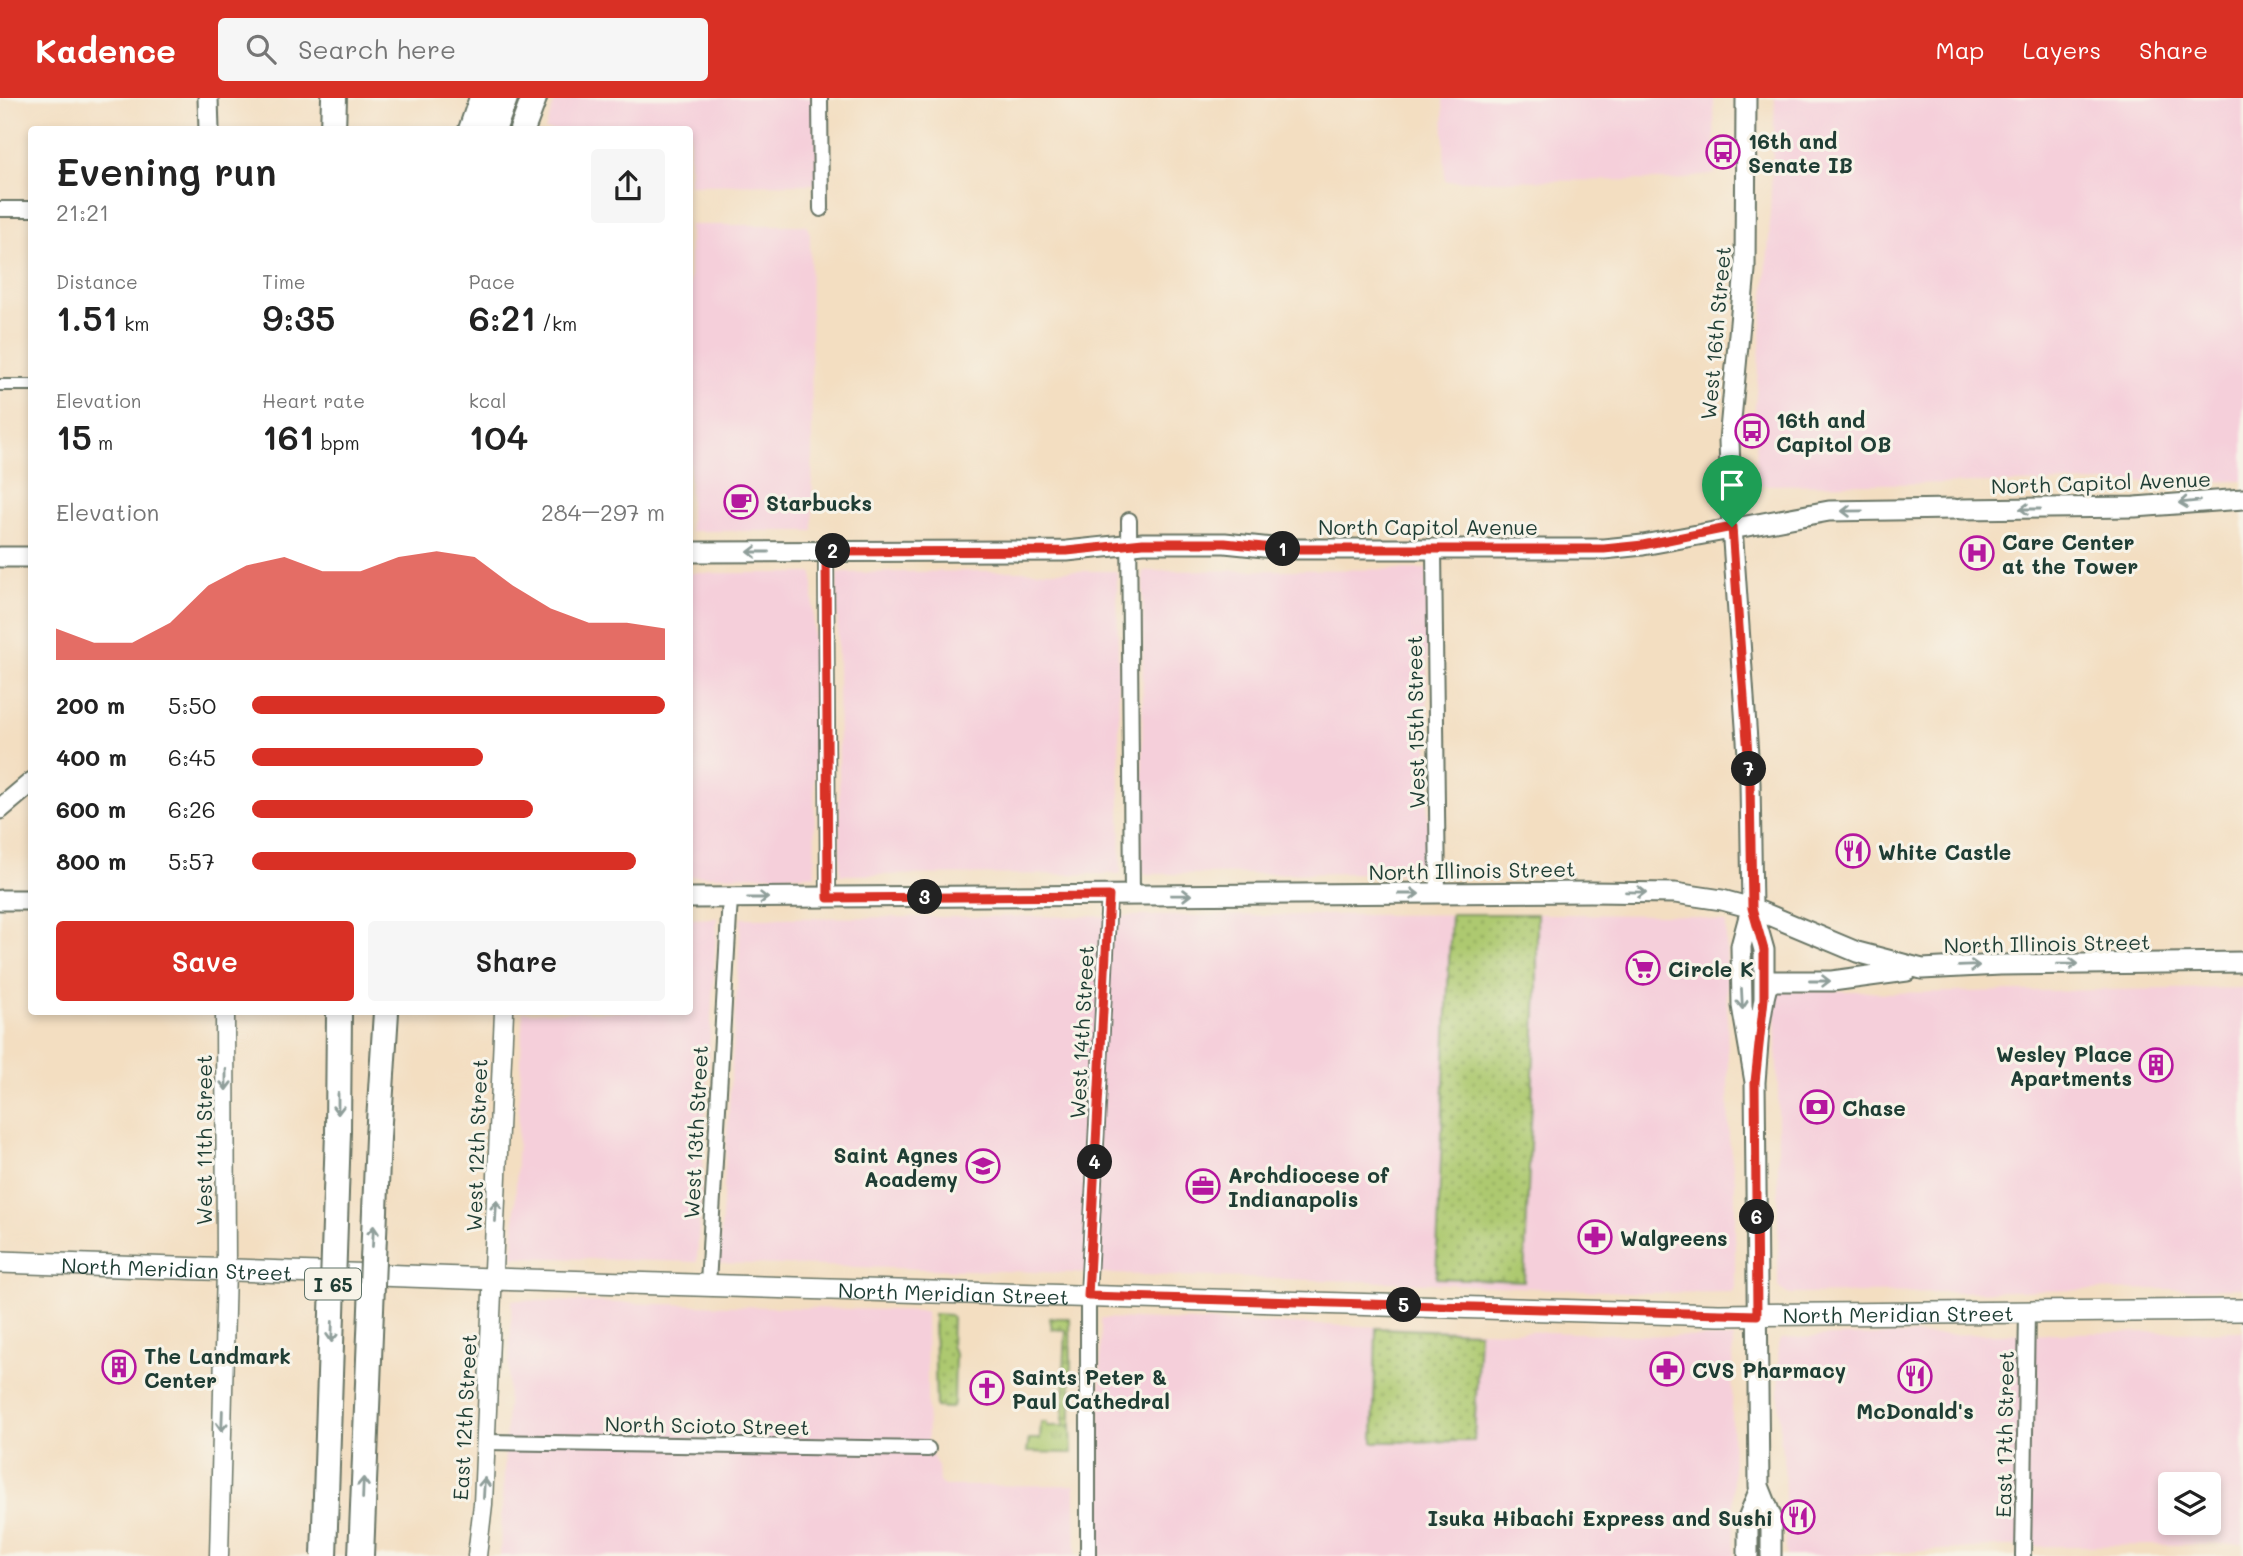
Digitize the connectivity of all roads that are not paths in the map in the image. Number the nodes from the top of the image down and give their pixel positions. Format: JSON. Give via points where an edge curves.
{"nodes":[{"id":1,"x":208,"y":98,"type":"edge"},
{"id":2,"x":334,"y":98,"type":"edge"},
{"id":3,"x":482,"y":98,"type":"edge"},
{"id":4,"x":505,"y":98,"type":"edge"},
{"id":5,"x":534,"y":98,"type":"edge"},
{"id":6,"x":820,"y":98,"type":"edge"},
{"id":7,"x":1746,"y":98,"type":"edge"},
{"id":8,"x":209,"y":126,"type":"edge"},
{"id":9,"x":332,"y":126,"type":"edge"},
{"id":10,"x":472,"y":126,"type":"edge"},
{"id":11,"x":494,"y":126,"type":"edge"},
{"id":12,"x":524,"y":126,"type":"edge"},
{"id":13,"x":0,"y":209,"type":"edge"},
{"id":14,"x":28,"y":209,"type":"edge"},
{"id":15,"x":821,"y":209,"type":"dead end"},
{"id":16,"x":0,"y":385,"type":"edge"},
{"id":17,"x":28,"y":385,"type":"edge"},
{"id":18,"x":2243,"y":499,"type":"edge"},
{"id":19,"x":1129,"y":520,"type":"dead end"},
{"id":20,"x":1732,"y":527,"type":"junction"},
{"id":21,"x":1129,"y":544,"type":"junction"},
{"id":22,"x":1434,"y":549,"type":"junction"},
{"id":23,"x":693,"y":552,"type":"edge"},
{"id":24,"x":826,"y":552,"type":"junction"},
{"id":25,"x":0,"y":557,"type":"edge"},
{"id":26,"x":28,"y":557,"type":"edge"},
{"id":27,"x":28,"y":785,"type":"edge"},
{"id":28,"x":0,"y":809,"type":"edge"},
{"id":29,"x":1438,"y":894,"type":"junction"},
{"id":30,"x":1109,"y":896,"type":"junction"},
{"id":31,"x":1132,"y":896,"type":"junction"},
{"id":32,"x":693,"y":898,"type":"edge"},
{"id":33,"x":730,"y":898,"type":"junction"},
{"id":34,"x":828,"y":898,"type":"junction"},
{"id":35,"x":0,"y":900,"type":"edge"},
{"id":36,"x":28,"y":900,"type":"edge"},
{"id":37,"x":1752,"y":908,"type":"junction"},
{"id":38,"x":2243,"y":962,"type":"edge"},
{"id":39,"x":1922,"y":969,"type":"junction"},
{"id":40,"x":1764,"y":999,"type":"junction"},
{"id":41,"x":225,"y":1015,"type":"edge"},
{"id":42,"x":340,"y":1015,"type":"edge"},
{"id":43,"x":379,"y":1015,"type":"edge"},
{"id":44,"x":386,"y":1015,"type":"edge"},
{"id":45,"x":504,"y":1015,"type":"edge"},
{"id":46,"x":1755,"y":1082,"type":"junction"},
{"id":47,"x":380,"y":1097,"type":"junction"},
{"id":48,"x":0,"y":1262,"type":"edge"},
{"id":49,"x":226,"y":1269,"type":"junction"},
{"id":50,"x":493,"y":1279,"type":"junction"},
{"id":51,"x":708,"y":1284,"type":"junction"},
{"id":52,"x":1088,"y":1296,"type":"junction"},
{"id":53,"x":2243,"y":1310,"type":"edge"},
{"id":54,"x":2027,"y":1312,"type":"junction"},
{"id":55,"x":1757,"y":1315,"type":"junction"},
{"id":56,"x":486,"y":1442,"type":"junction"},
{"id":57,"x":928,"y":1449,"type":"dead end"},
{"id":58,"x":1759,"y":1491,"type":"junction"},
{"id":59,"x":219,"y":1556,"type":"edge"},
{"id":60,"x":324,"y":1556,"type":"edge"},
{"id":61,"x":361,"y":1556,"type":"edge"},
{"id":62,"x":477,"y":1556,"type":"edge"},
{"id":63,"x":1088,"y":1556,"type":"edge"},
{"id":64,"x":1748,"y":1556,"type":"edge"},
{"id":65,"x":1771,"y":1556,"type":"edge"},
{"id":66,"x":2023,"y":1556,"type":"edge"}],
"edges":[{"from":1,"to":8,"type":"main road"},
{"from":2,"to":9,"type":"highway"},
{"from":3,"to":10,"type":"highway"},
{"from":4,"to":11,"type":"highway"},
{"from":5,"to":12,"type":"highway"},
{"from":6,"to":15,"type":"street"},
{"from":7,"to":20,"type":"main road","name":"West 16th Street","via":[[1745,270],[1730,427]]},
{"from":13,"to":14,"type":"street"},
{"from":16,"to":17,"type":"street"},
{"from":18,"to":20,"type":"main road","name":"North Capitol Avenue","one_way":true,"via":[[2135,507],[1829,511]]},
{"from":19,"to":21,"type":"street"},
{"from":20,"to":22,"type":"main road","name":"North Capitol Avenue","via":[[1614,548]]},
{"from":20,"to":37,"type":"main road","name":"West 16th Street","via":[[1750,783]]},
{"from":21,"to":22,"type":"main road","name":"North Capitol Avenue"},
{"from":21,"to":24,"type":"main road","name":"North Capitol Avenue","via":[[1067,551]]},
{"from":21,"to":31,"type":"street"},
{"from":22,"to":29,"type":"street","name":"West 15th Street"},
{"from":24,"to":23,"type":"main road","name":"North Capitol Avenue","one_way":true},
{"from":24,"to":34,"type":"street"},
{"from":25,"to":26,"type":"main road"},
{"from":27,"to":28,"type":"main road"},
{"from":31,"to":29,"type":"main road","name":"North Illinois Street","one_way":true},
{"from":29,"to":37,"type":"main road","name":"North Illinois Street","one_way":true,"via":[[1675,893]]},
{"from":30,"to":31,"type":"main road","name":"North Illinois Street"},
{"from":30,"to":34,"type":"main road","name":"North Illinois Street"},
{"from":30,"to":52,"type":"street","name":"West 14th Street"},
{"from":32,"to":33,"type":"main road","name":"North Illinois Street"},
{"from":33,"to":34,"type":"main road","name":"North Illinois Street","one_way":true},
{"from":33,"to":51,"type":"street","name":"West 13th Street"},
{"from":35,"to":36,"type":"main road"},
{"from":37,"to":39,"type":"main road","name":"North Illinois Street","via":[[1857,952]]},
{"from":37,"to":40,"type":"main road","name":"West 16th Street","via":[[1764,950]]},
{"from":37,"to":46,"type":"main road","name":"West 16th Street","one_way":true,"via":[[1741,946],[1742,1006]]},
{"from":39,"to":38,"type":"main road","name":"North Illinois Street","one_way":true},
{"from":40,"to":39,"type":"main road","one_way":true,"via":[[1767,986],[1774,981],[1832,981]]},
{"from":40,"to":46,"type":"main road","name":"West 16th Street"},
{"from":41,"to":49,"type":"street","name":"West 11th Street","one_way":true},
{"from":42,"to":60,"type":"highway","number":"I 65","one_way":true,"bridge":true},
{"from":43,"to":47,"type":"highway"},
{"from":44,"to":47,"type":"highway","number":"I 65"},
{"from":50,"to":45,"type":"street","name":"West 12th Street","one_way":true},
{"from":46,"to":55,"type":"main road","name":"West 16th Street"},
{"from":61,"to":47,"type":"highway","number":"I 65","one_way":true,"bridge":true},
{"from":48,"to":49,"type":"main road","name":"North Meridian Street"},
{"from":49,"to":50,"type":"main road","name":"North Meridian Street"},
{"from":49,"to":59,"type":"street","name":"West 11th Street","one_way":true},
{"from":50,"to":51,"type":"main road","name":"North Meridian Street"},
{"from":50,"to":56,"type":"street","name":"East 12th Street"},
{"from":51,"to":52,"type":"main road","name":"North Meridian Street"},
{"from":52,"to":55,"type":"main road","name":"North Meridian Street"},
{"from":52,"to":63,"type":"street","name":"West 14th Street"},
{"from":53,"to":54,"type":"main road","name":"North Meridian Street"},
{"from":54,"to":55,"type":"main road","name":"North Meridian Street"},
{"from":54,"to":66,"type":"street","name":"East 17th Street"},
{"from":55,"to":58,"type":"main road","name":"West 16th Street"},
{"from":56,"to":57,"type":"street","name":"North Scioto Street"},
{"from":62,"to":56,"type":"street","name":"East 12th Street","one_way":true},
{"from":58,"to":64,"type":"main road","via":[[1748,1518]]},
{"from":58,"to":65,"type":"main road","via":[[1771,1516]]}]}
